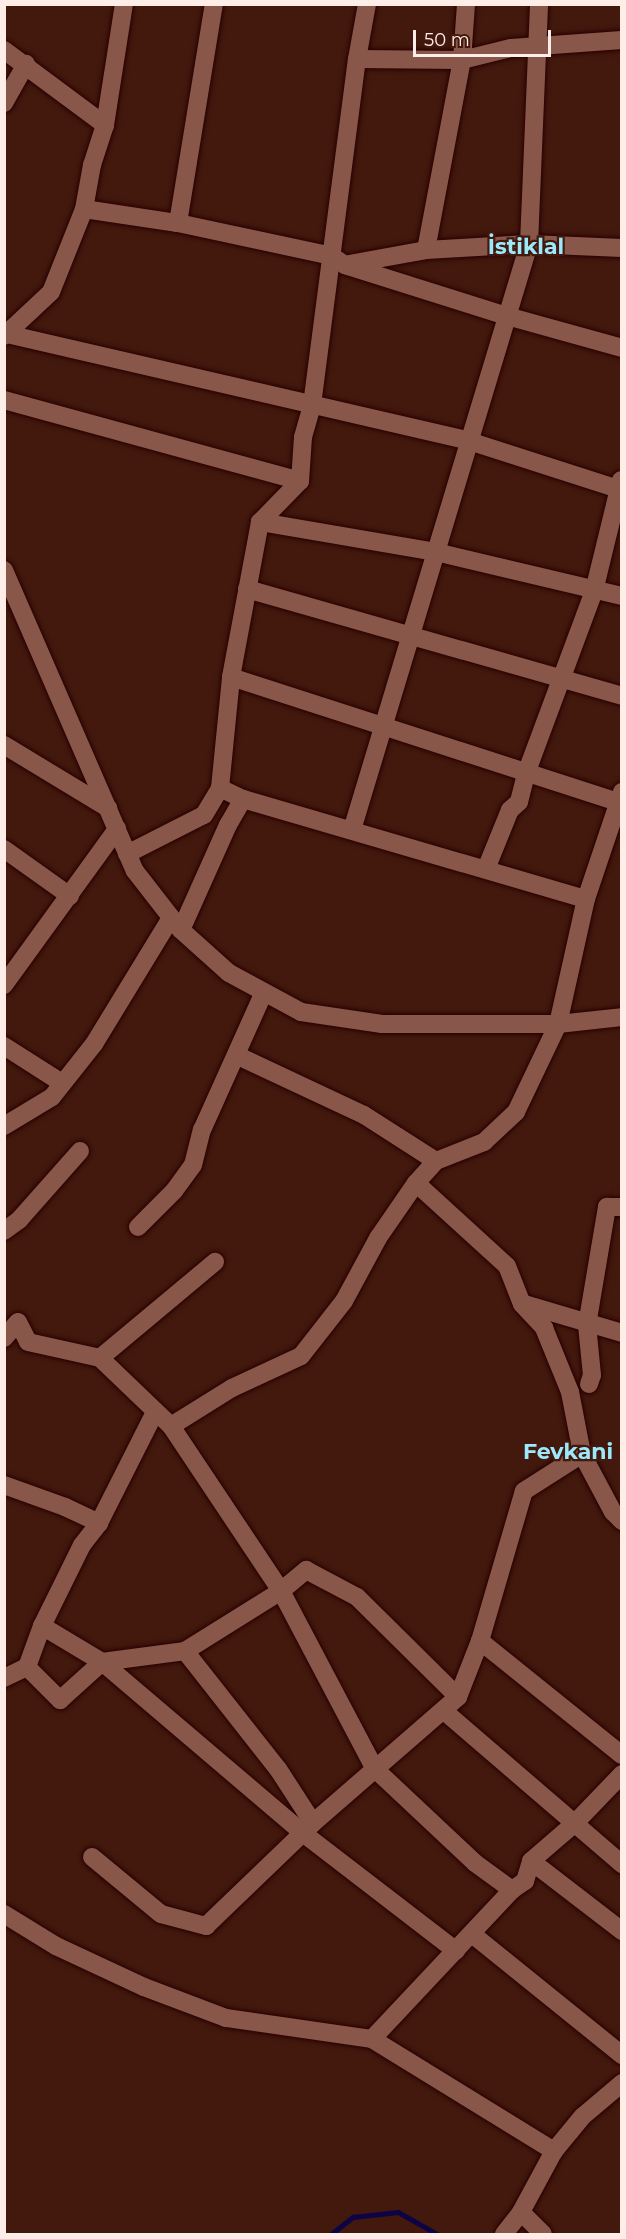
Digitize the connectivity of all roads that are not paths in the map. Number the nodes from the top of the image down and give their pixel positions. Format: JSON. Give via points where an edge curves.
{"nodes":[{"id":1,"x":214,"y":4,"type":"edge"},
{"id":2,"x":367,"y":4,"type":"edge"},
{"id":3,"x":466,"y":4,"type":"edge"},
{"id":4,"x":539,"y":4,"type":"edge"},
{"id":5,"x":120,"y":5,"type":"edge"},
{"id":6,"x":621,"y":40,"type":"edge"},
{"id":7,"x":536,"y":47,"type":"junction"},
{"id":8,"x":4,"y":50,"type":"edge"},
{"id":9,"x":357,"y":59,"type":"junction"},
{"id":10,"x":462,"y":60,"type":"junction"},
{"id":11,"x":26,"y":64,"type":"junction"},
{"id":12,"x":4,"y":104,"type":"edge"},
{"id":13,"x":105,"y":125,"type":"junction"},
{"id":14,"x":84,"y":208,"type":"junction"},
{"id":15,"x":178,"y":223,"type":"junction"},
{"id":16,"x":529,"y":244,"type":"junction"},
{"id":17,"x":621,"y":248,"type":"edge"},
{"id":18,"x":426,"y":250,"type":"junction"},
{"id":19,"x":338,"y":260,"type":"junction"},
{"id":20,"x":507,"y":316,"type":"junction"},
{"id":21,"x":6,"y":335,"type":"edge"},
{"id":22,"x":621,"y":348,"type":"edge"},
{"id":23,"x":4,"y":400,"type":"edge"},
{"id":24,"x":312,"y":405,"type":"junction"},
{"id":25,"x":469,"y":441,"type":"junction"},
{"id":26,"x":300,"y":481,"type":"junction"},
{"id":27,"x":620,"y":486,"type":"edge"},
{"id":28,"x":260,"y":522,"type":"junction"},
{"id":29,"x":436,"y":552,"type":"junction"},
{"id":30,"x":7,"y":575,"type":"edge"},
{"id":31,"x":247,"y":589,"type":"junction"},
{"id":32,"x":594,"y":591,"type":"junction"},
{"id":33,"x":621,"y":596,"type":"edge"},
{"id":34,"x":410,"y":637,"type":"junction"},
{"id":35,"x":231,"y":678,"type":"junction"},
{"id":36,"x":559,"y":680,"type":"junction"},
{"id":37,"x":621,"y":696,"type":"edge"},
{"id":38,"x":384,"y":725,"type":"junction"},
{"id":39,"x":4,"y":745,"type":"edge"},
{"id":40,"x":527,"y":771,"type":"junction"},
{"id":41,"x":220,"y":788,"type":"junction"},
{"id":42,"x":243,"y":799,"type":"junction"},
{"id":43,"x":620,"y":799,"type":"edge"},
{"id":44,"x":108,"y":808,"type":"junction"},
{"id":45,"x":117,"y":829,"type":"junction"},
{"id":46,"x":352,"y":830,"type":"junction"},
{"id":47,"x":4,"y":849,"type":"edge"},
{"id":48,"x":128,"y":854,"type":"junction"},
{"id":49,"x":486,"y":869,"type":"junction"},
{"id":50,"x":70,"y":896,"type":"junction"},
{"id":51,"x":586,"y":899,"type":"junction"},
{"id":52,"x":176,"y":924,"type":"junction"},
{"id":53,"x":4,"y":985,"type":"edge"},
{"id":54,"x":264,"y":992,"type":"junction"},
{"id":55,"x":621,"y":1017,"type":"edge"},
{"id":56,"x":558,"y":1024,"type":"junction"},
{"id":57,"x":4,"y":1046,"type":"edge"},
{"id":58,"x":236,"y":1055,"type":"junction"},
{"id":59,"x":62,"y":1083,"type":"junction"},
{"id":60,"x":4,"y":1126,"type":"edge"},
{"id":61,"x":80,"y":1151,"type":"dead end"},
{"id":62,"x":436,"y":1161,"type":"junction"},
{"id":63,"x":416,"y":1183,"type":"junction"},
{"id":64,"x":621,"y":1207,"type":"edge"},
{"id":65,"x":138,"y":1227,"type":"dead end"},
{"id":66,"x":4,"y":1231,"type":"edge"},
{"id":67,"x":216,"y":1262,"type":"dead end"},
{"id":68,"x":522,"y":1304,"type":"junction"},
{"id":69,"x":11,"y":1316,"type":"edge"},
{"id":70,"x":586,"y":1325,"type":"junction"},
{"id":71,"x":621,"y":1333,"type":"edge"},
{"id":72,"x":4,"y":1338,"type":"edge"},
{"id":73,"x":100,"y":1358,"type":"junction"},
{"id":74,"x":589,"y":1384,"type":"dead end"},
{"id":75,"x":154,"y":1412,"type":"junction"},
{"id":76,"x":171,"y":1426,"type":"junction"},
{"id":77,"x":582,"y":1454,"type":"junction"},
{"id":78,"x":4,"y":1485,"type":"edge"},
{"id":79,"x":621,"y":1521,"type":"edge"},
{"id":80,"x":99,"y":1523,"type":"junction"},
{"id":81,"x":280,"y":1591,"type":"junction"},
{"id":82,"x":42,"y":1626,"type":"junction"},
{"id":83,"x":480,"y":1641,"type":"junction"},
{"id":84,"x":185,"y":1651,"type":"junction"},
{"id":85,"x":102,"y":1662,"type":"junction"},
{"id":86,"x":27,"y":1667,"type":"junction"},
{"id":87,"x":4,"y":1678,"type":"edge"},
{"id":88,"x":458,"y":1697,"type":"junction"},
{"id":89,"x":444,"y":1711,"type":"junction"},
{"id":90,"x":621,"y":1755,"type":"edge"},
{"id":91,"x":375,"y":1769,"type":"junction"},
{"id":92,"x":621,"y":1774,"type":"edge"},
{"id":93,"x":575,"y":1823,"type":"junction"},
{"id":94,"x":308,"y":1828,"type":"junction"},
{"id":95,"x":92,"y":1857,"type":"dead end"},
{"id":96,"x":531,"y":1861,"type":"junction"},
{"id":97,"x":621,"y":1864,"type":"edge"},
{"id":98,"x":512,"y":1890,"type":"junction"},
{"id":99,"x":4,"y":1914,"type":"edge"},
{"id":100,"x":621,"y":1931,"type":"edge"},
{"id":101,"x":472,"y":1934,"type":"junction"},
{"id":102,"x":456,"y":1951,"type":"junction"},
{"id":103,"x":372,"y":2039,"type":"junction"},
{"id":104,"x":621,"y":2055,"type":"edge"},
{"id":105,"x":621,"y":2083,"type":"edge"},
{"id":106,"x":554,"y":2151,"type":"junction"},
{"id":107,"x":521,"y":2212,"type":"junction"},
{"id":108,"x":504,"y":2235,"type":"edge"},
{"id":109,"x":543,"y":2235,"type":"edge"}],
"edges":[{"from":1,"to":15,"type":"street"},
{"from":2,"to":9,"type":"street"},
{"from":3,"to":10,"type":"street"},
{"from":4,"to":7,"type":"street"},
{"from":5,"to":13,"type":"street"},
{"from":6,"to":7,"type":"street"},
{"from":7,"to":10,"type":"street","via":[[511,48]]},
{"from":7,"to":16,"type":"street"},
{"from":8,"to":11,"type":"street"},
{"from":9,"to":10,"type":"street"},
{"from":9,"to":19,"type":"street"},
{"from":10,"to":18,"type":"street"},
{"from":11,"to":12,"type":"street"},
{"from":11,"to":13,"type":"street"},
{"from":13,"to":14,"type":"street"},
{"from":14,"to":15,"type":"street"},
{"from":14,"to":21,"type":"street","via":[[51,292]]},
{"from":15,"to":19,"type":"street"},
{"from":16,"to":17,"type":"street"},
{"from":16,"to":18,"type":"street"},
{"from":16,"to":20,"type":"street"},
{"from":18,"to":19,"type":"street"},
{"from":19,"to":20,"type":"street"},
{"from":19,"to":24,"type":"street"},
{"from":20,"to":22,"type":"street"},
{"from":20,"to":25,"type":"street"},
{"from":21,"to":24,"type":"street"},
{"from":23,"to":26,"type":"street"},
{"from":24,"to":25,"type":"street"},
{"from":24,"to":26,"type":"street","via":[[303,437]]},
{"from":25,"to":27,"type":"street"},
{"from":25,"to":29,"type":"street"},
{"from":26,"to":28,"type":"street"},
{"from":27,"to":32,"type":"street"},
{"from":28,"to":29,"type":"street"},
{"from":28,"to":31,"type":"street"},
{"from":29,"to":32,"type":"street"},
{"from":29,"to":34,"type":"street"},
{"from":30,"to":44,"type":"street"},
{"from":31,"to":34,"type":"street"},
{"from":31,"to":35,"type":"street"},
{"from":32,"to":33,"type":"street"},
{"from":32,"to":36,"type":"street"},
{"from":34,"to":36,"type":"street"},
{"from":34,"to":38,"type":"street"},
{"from":35,"to":38,"type":"street"},
{"from":35,"to":41,"type":"street"},
{"from":36,"to":37,"type":"street"},
{"from":36,"to":40,"type":"street"},
{"from":38,"to":40,"type":"street"},
{"from":38,"to":46,"type":"street"},
{"from":39,"to":44,"type":"street"},
{"from":40,"to":43,"type":"street"},
{"from":40,"to":49,"type":"street","via":[[519,802],[510,810]]},
{"from":41,"to":42,"type":"street"},
{"from":41,"to":48,"type":"street","via":[[204,816]]},
{"from":42,"to":46,"type":"street"},
{"from":42,"to":52,"type":"street"},
{"from":43,"to":51,"type":"street"},
{"from":44,"to":45,"type":"street"},
{"from":45,"to":48,"type":"street"},
{"from":45,"to":50,"type":"street"},
{"from":46,"to":49,"type":"street"},
{"from":47,"to":50,"type":"street"},
{"from":48,"to":52,"type":"street","via":[[135,870]]},
{"from":49,"to":51,"type":"street"},
{"from":50,"to":53,"type":"street"},
{"from":51,"to":56,"type":"street"},
{"from":52,"to":54,"type":"street","via":[[230,973]]},
{"from":52,"to":59,"type":"street","via":[[94,1044]]},
{"from":54,"to":56,"type":"street","via":[[301,1011],[382,1024]]},
{"from":54,"to":58,"type":"street"},
{"from":55,"to":56,"type":"street"},
{"from":56,"to":62,"type":"street","via":[[516,1112],[484,1142]]},
{"from":57,"to":59,"type":"street"},
{"from":58,"to":62,"type":"street","via":[[364,1115]]},
{"from":58,"to":65,"type":"street","via":[[202,1130],[193,1165],[174,1191]]},
{"from":59,"to":60,"type":"street","via":[[52,1097]]},
{"from":61,"to":66,"type":"street"},
{"from":62,"to":63,"type":"street"},
{"from":63,"to":68,"type":"street","via":[[507,1266]]},
{"from":63,"to":76,"type":"street","via":[[378,1238],[344,1301],[301,1356],[232,1388]]},
{"from":64,"to":70,"type":"street","via":[[607,1207]]},
{"from":67,"to":73,"type":"street"},
{"from":68,"to":70,"type":"street"},
{"from":68,"to":77,"type":"street","via":[[544,1328],[570,1392]]},
{"from":69,"to":72,"type":"street"},
{"from":69,"to":73,"type":"street","via":[[28,1342]]},
{"from":70,"to":71,"type":"street"},
{"from":70,"to":74,"type":"street","via":[[592,1375]]},
{"from":73,"to":75,"type":"street"},
{"from":75,"to":76,"type":"street"},
{"from":75,"to":80,"type":"street"},
{"from":76,"to":81,"type":"street"},
{"from":77,"to":79,"type":"street"},
{"from":77,"to":83,"type":"street","via":[[524,1491]]},
{"from":78,"to":80,"type":"street"},
{"from":80,"to":82,"type":"street","via":[[82,1545]]},
{"from":81,"to":84,"type":"street"},
{"from":81,"to":88,"type":"street","via":[[306,1570],[338,1585],[357,1597]]},
{"from":81,"to":91,"type":"street"},
{"from":82,"to":85,"type":"street"},
{"from":82,"to":86,"type":"street"},
{"from":83,"to":88,"type":"street"},
{"from":83,"to":90,"type":"street"},
{"from":84,"to":85,"type":"street"},
{"from":84,"to":94,"type":"street","via":[[278,1769]]},
{"from":85,"to":86,"type":"street","via":[[60,1700]]},
{"from":85,"to":94,"type":"street"},
{"from":86,"to":87,"type":"street"},
{"from":88,"to":89,"type":"street"},
{"from":89,"to":91,"type":"street"},
{"from":89,"to":93,"type":"street"},
{"from":91,"to":94,"type":"street"},
{"from":91,"to":98,"type":"street","via":[[475,1863]]},
{"from":92,"to":93,"type":"street"},
{"from":93,"to":96,"type":"street"},
{"from":93,"to":97,"type":"street"},
{"from":94,"to":95,"type":"street","via":[[206,1926],[161,1914]]},
{"from":94,"to":102,"type":"street"},
{"from":96,"to":98,"type":"street","via":[[525,1881]]},
{"from":96,"to":100,"type":"street"},
{"from":98,"to":101,"type":"street"},
{"from":99,"to":103,"type":"street","via":[[56,1946],[144,1987],[226,2018]]},
{"from":101,"to":102,"type":"street"},
{"from":101,"to":104,"type":"street"},
{"from":102,"to":103,"type":"street"},
{"from":103,"to":106,"type":"street"},
{"from":105,"to":106,"type":"street","via":[[583,2116]]},
{"from":106,"to":107,"type":"street"},
{"from":107,"to":108,"type":"street"},
{"from":107,"to":109,"type":"street"}]}
